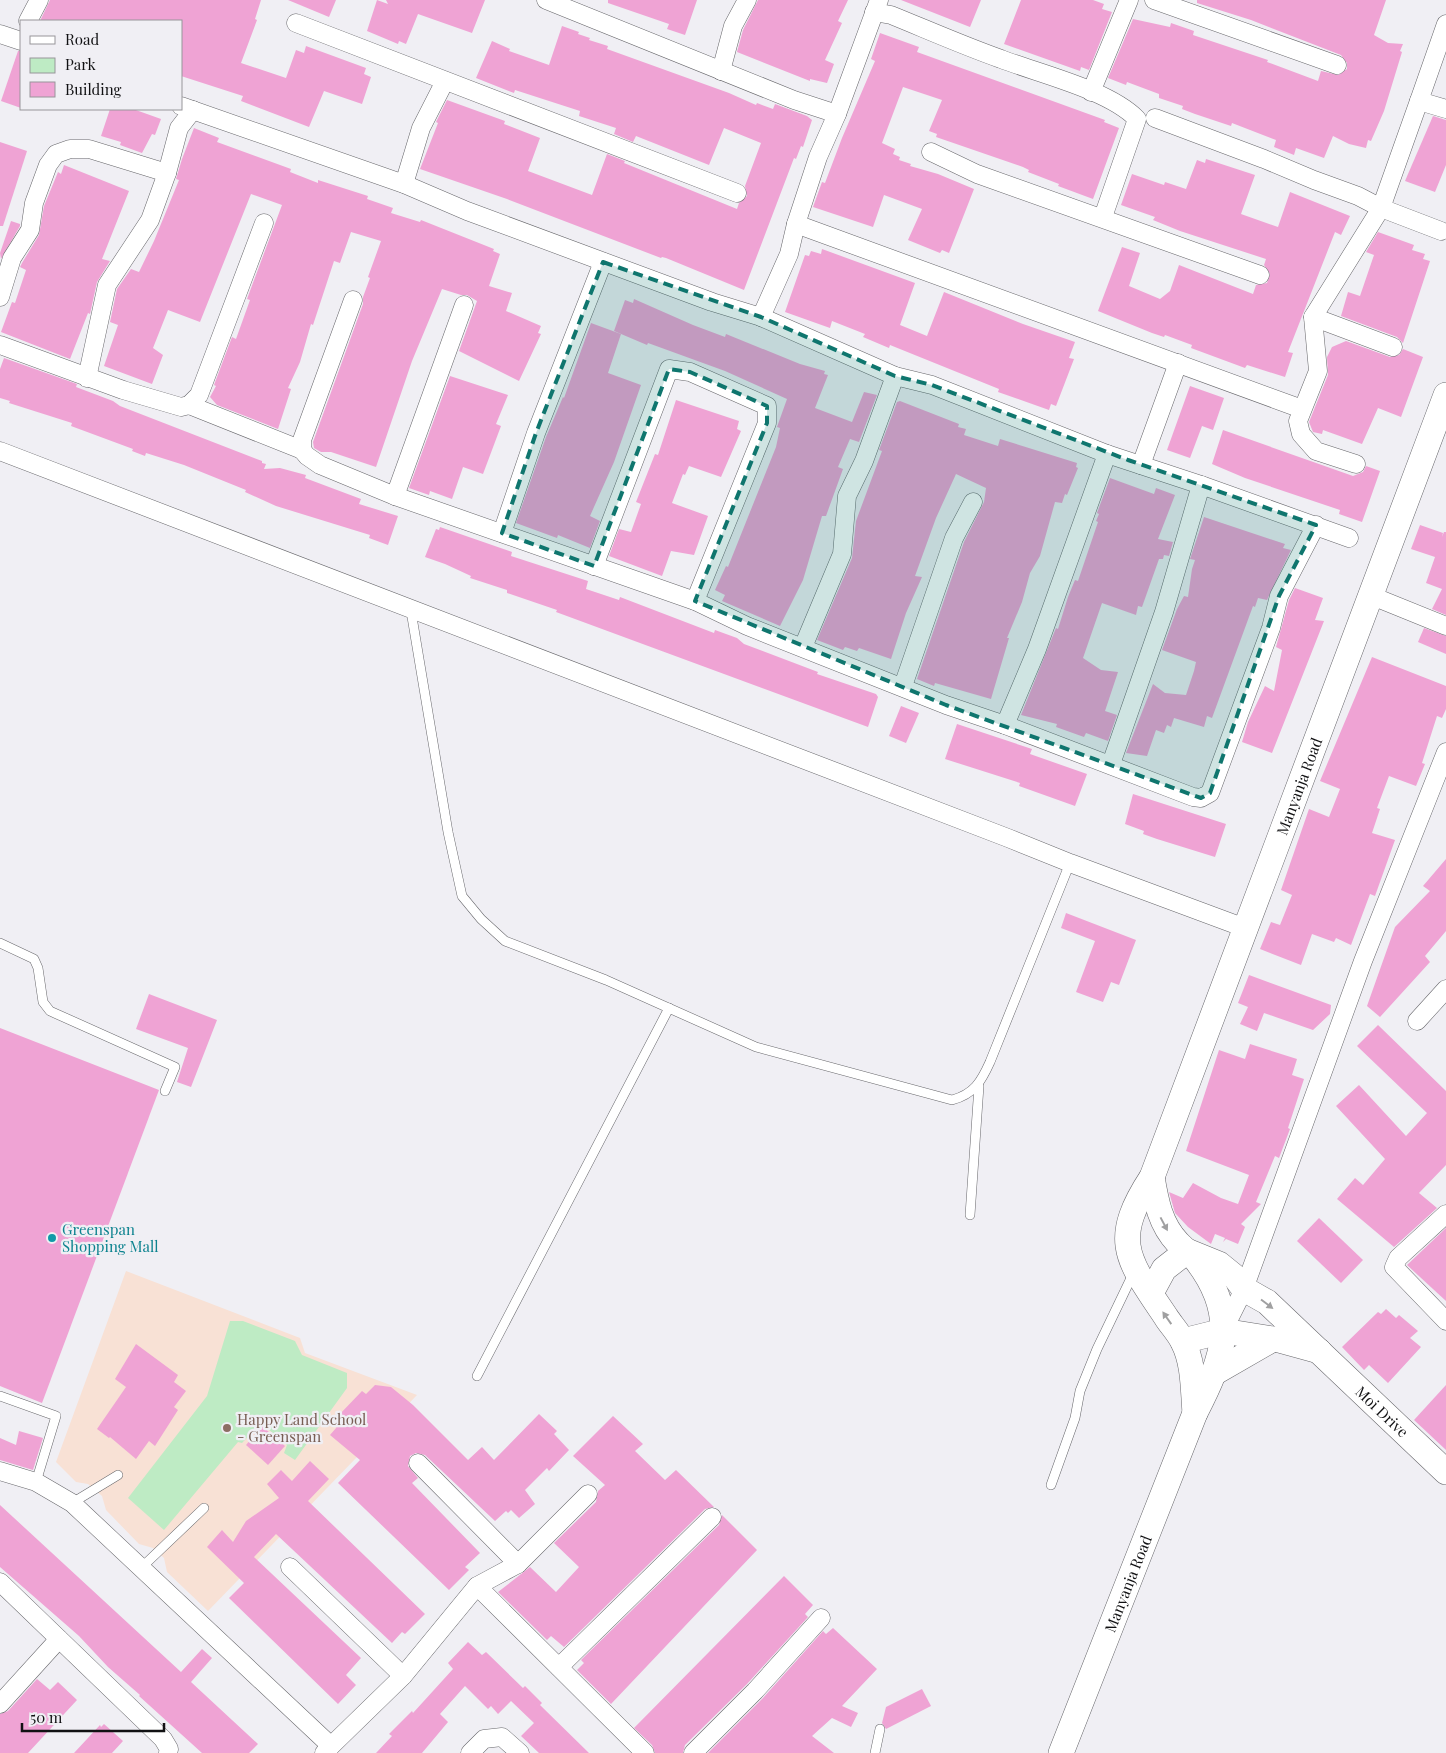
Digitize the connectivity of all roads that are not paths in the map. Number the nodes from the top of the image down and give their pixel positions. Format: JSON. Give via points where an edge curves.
{"nodes":[{"id":1,"x":40,"y":0,"type":"edge"},
{"id":2,"x":546,"y":0,"type":"edge"},
{"id":3,"x":747,"y":0,"type":"edge"},
{"id":4,"x":1129,"y":0,"type":"edge"},
{"id":5,"x":1154,"y":0,"type":"edge"},
{"id":6,"x":876,"y":6,"type":"edge"},
{"id":7,"x":29,"y":20,"type":"edge"},
{"id":8,"x":296,"y":23,"type":"dead end"},
{"id":9,"x":1446,"y":24,"type":"edge"},
{"id":10,"x":0,"y":34,"type":"edge"},
{"id":11,"x":20,"y":41,"type":"edge"},
{"id":12,"x":1337,"y":65,"type":"dead end"},
{"id":13,"x":720,"y":71,"type":"junction"},
{"id":14,"x":445,"y":81,"type":"junction"},
{"id":15,"x":1091,"y":92,"type":"junction"},
{"id":16,"x":1420,"y":100,"type":"junction"},
{"id":17,"x":187,"y":108,"type":"edge"},
{"id":18,"x":1446,"y":109,"type":"edge"},
{"id":19,"x":837,"y":114,"type":"junction"},
{"id":20,"x":1155,"y":118,"type":"dead end"},
{"id":21,"x":931,"y":152,"type":"dead end"},
{"id":22,"x":167,"y":173,"type":"junction"},
{"id":23,"x":404,"y":184,"type":"junction"},
{"id":24,"x":737,"y":193,"type":"dead end"},
{"id":25,"x":1381,"y":208,"type":"junction"},
{"id":26,"x":1103,"y":217,"type":"junction"},
{"id":27,"x":264,"y":223,"type":"dead end"},
{"id":28,"x":796,"y":224,"type":"junction"},
{"id":29,"x":1441,"y":231,"type":"dead end"},
{"id":30,"x":603,"y":262,"type":"junction"},
{"id":31,"x":1260,"y":275,"type":"dead end"},
{"id":32,"x":0,"y":297,"type":"edge"},
{"id":33,"x":353,"y":300,"type":"dead end"},
{"id":34,"x":464,"y":305,"type":"dead end"},
{"id":35,"x":761,"y":317,"type":"junction"},
{"id":36,"x":1313,"y":317,"type":"junction"},
{"id":37,"x":0,"y":345,"type":"edge"},
{"id":38,"x":1393,"y":347,"type":"dead end"},
{"id":39,"x":1178,"y":363,"type":"junction"},
{"id":40,"x":895,"y":376,"type":"junction"},
{"id":41,"x":87,"y":378,"type":"junction"},
{"id":42,"x":1446,"y":395,"type":"edge"},
{"id":43,"x":190,"y":405,"type":"junction"},
{"id":44,"x":1302,"y":410,"type":"junction"},
{"id":45,"x":302,"y":450,"type":"junction"},
{"id":46,"x":0,"y":451,"type":"edge"},
{"id":47,"x":1107,"y":454,"type":"junction"},
{"id":48,"x":1356,"y":464,"type":"dead end"},
{"id":49,"x":1141,"y":465,"type":"junction"},
{"id":50,"x":1201,"y":484,"type":"junction"},
{"id":51,"x":395,"y":496,"type":"junction"},
{"id":52,"x":973,"y":502,"type":"dead end"},
{"id":53,"x":1316,"y":525,"type":"junction"},
{"id":54,"x":502,"y":533,"type":"junction"},
{"id":55,"x":1349,"y":538,"type":"dead end"},
{"id":56,"x":594,"y":566,"type":"junction"},
{"id":57,"x":1372,"y":596,"type":"junction"},
{"id":58,"x":695,"y":601,"type":"junction"},
{"id":59,"x":411,"y":610,"type":"junction"},
{"id":60,"x":1446,"y":626,"type":"edge"},
{"id":61,"x":803,"y":647,"type":"junction"},
{"id":62,"x":903,"y":686,"type":"junction"},
{"id":63,"x":1005,"y":725,"type":"junction"},
{"id":64,"x":1446,"y":752,"type":"edge"},
{"id":65,"x":1111,"y":764,"type":"junction"},
{"id":66,"x":1070,"y":863,"type":"junction"},
{"id":67,"x":1245,"y":928,"type":"junction"},
{"id":68,"x":0,"y":943,"type":"edge"},
{"id":69,"x":1446,"y":989,"type":"edge"},
{"id":70,"x":669,"y":1008,"type":"junction"},
{"id":71,"x":1417,"y":1021,"type":"dead end"},
{"id":72,"x":979,"y":1086,"type":"junction"},
{"id":73,"x":165,"y":1091,"type":"dead end"},
{"id":74,"x":1152,"y":1177,"type":"junction"},
{"id":75,"x":1446,"y":1214,"type":"edge"},
{"id":76,"x":970,"y":1215,"type":"dead end"},
{"id":77,"x":1187,"y":1251,"type":"junction"},
{"id":78,"x":1136,"y":1269,"type":"junction"},
{"id":79,"x":1244,"y":1289,"type":"junction"},
{"id":80,"x":1151,"y":1293,"type":"junction"},
{"id":81,"x":1446,"y":1321,"type":"edge"},
{"id":82,"x":1223,"y":1331,"type":"junction"},
{"id":83,"x":1272,"y":1339,"type":"junction"},
{"id":84,"x":1183,"y":1341,"type":"junction"},
{"id":85,"x":1319,"y":1351,"type":"junction"},
{"id":86,"x":1214,"y":1373,"type":"junction"},
{"id":87,"x":477,"y":1376,"type":"dead end"},
{"id":88,"x":0,"y":1396,"type":"edge"},
{"id":89,"x":1195,"y":1413,"type":"junction"},
{"id":90,"x":418,"y":1463,"type":"dead end"},
{"id":91,"x":0,"y":1470,"type":"edge"},
{"id":92,"x":1446,"y":1472,"type":"edge"},
{"id":93,"x":118,"y":1475,"type":"dead end"},
{"id":94,"x":36,"y":1482,"type":"junction"},
{"id":95,"x":1051,"y":1485,"type":"dead end"},
{"id":96,"x":588,"y":1494,"type":"dead end"},
{"id":97,"x":72,"y":1503,"type":"junction"},
{"id":98,"x":204,"y":1508,"type":"dead end"},
{"id":99,"x":712,"y":1517,"type":"dead end"},
{"id":100,"x":518,"y":1564,"type":"junction"},
{"id":101,"x":290,"y":1567,"type":"dead end"},
{"id":102,"x":141,"y":1568,"type":"junction"},
{"id":103,"x":0,"y":1582,"type":"edge"},
{"id":104,"x":477,"y":1586,"type":"junction"},
{"id":105,"x":822,"y":1618,"type":"dead end"},
{"id":106,"x":59,"y":1639,"type":"junction"},
{"id":107,"x":558,"y":1666,"type":"junction"},
{"id":108,"x":403,"y":1676,"type":"junction"},
{"id":109,"x":0,"y":1704,"type":"edge"},
{"id":110,"x":880,"y":1729,"type":"dead end"},
{"id":111,"x":328,"y":1750,"type":"edge"},
{"id":112,"x":168,"y":1753,"type":"edge"},
{"id":113,"x":470,"y":1753,"type":"edge"},
{"id":114,"x":520,"y":1753,"type":"edge"},
{"id":115,"x":645,"y":1753,"type":"edge"},
{"id":116,"x":693,"y":1753,"type":"edge"},
{"id":117,"x":875,"y":1753,"type":"edge"},
{"id":118,"x":1061,"y":1753,"type":"edge"}],
"edges":[{"from":1,"to":7,"type":"street"},
{"from":2,"to":13,"type":"street"},
{"from":3,"to":13,"type":"street","via":[[733,26]]},
{"from":4,"to":15,"type":"street"},
{"from":5,"to":12,"type":"street"},
{"from":6,"to":15,"type":"street","via":[[1000,59]]},
{"from":6,"to":19,"type":"street"},
{"from":8,"to":14,"type":"street"},
{"from":9,"to":16,"type":"street"},
{"from":10,"to":11,"type":"street"},
{"from":13,"to":19,"type":"street"},
{"from":14,"to":23,"type":"street","via":[[421,128]]},
{"from":14,"to":24,"type":"street"},
{"from":15,"to":26,"type":"street","via":[[1128,109],[1137,119]]},
{"from":16,"to":18,"type":"street"},
{"from":16,"to":25,"type":"street"},
{"from":17,"to":22,"type":"street"},
{"from":17,"to":23,"type":"street"},
{"from":19,"to":28,"type":"street","via":[[818,157]]},
{"from":20,"to":25,"type":"street","via":[[1358,196]]},
{"from":21,"to":26,"type":"street","via":[[977,174]]},
{"from":22,"to":32,"type":"street","via":[[89,148],[56,154],[48,165],[34,203],[30,230],[12,258]]},
{"from":22,"to":41,"type":"street","via":[[150,220],[107,285]]},
{"from":23,"to":30,"type":"street"},
{"from":25,"to":29,"type":"street"},
{"from":25,"to":36,"type":"street"},
{"from":26,"to":31,"type":"street"},
{"from":27,"to":43,"type":"street","via":[[199,395]]},
{"from":28,"to":35,"type":"street","via":[[789,254]]},
{"from":28,"to":39,"type":"street"},
{"from":30,"to":35,"type":"street"},
{"from":30,"to":54,"type":"street","via":[[536,433]]},
{"from":33,"to":45,"type":"street","via":[[303,436]]},
{"from":34,"to":51,"type":"street"},
{"from":35,"to":40,"type":"street"},
{"from":36,"to":38,"type":"street"},
{"from":36,"to":44,"type":"street","via":[[1318,372]]},
{"from":37,"to":41,"type":"street"},
{"from":39,"to":44,"type":"street"},
{"from":39,"to":49,"type":"street"},
{"from":40,"to":47,"type":"street","via":[[932,385]]},
{"from":40,"to":61,"type":"street","via":[[847,496],[842,554]]},
{"from":41,"to":43,"type":"street","via":[[180,407]]},
{"from":42,"to":57,"type":"main road","name":"Manyanja Road"},
{"from":43,"to":45,"type":"street"},
{"from":44,"to":48,"type":"street","via":[[1298,421],[1306,442],[1316,451]]},
{"from":45,"to":51,"type":"street","via":[[320,465]]},
{"from":46,"to":59,"type":"street"},
{"from":47,"to":49,"type":"street"},
{"from":47,"to":63,"type":"street","via":[[1037,649]]},
{"from":49,"to":50,"type":"street"},
{"from":50,"to":53,"type":"street"},
{"from":50,"to":65,"type":"street","via":[[1164,612]]},
{"from":51,"to":54,"type":"street"},
{"from":52,"to":62,"type":"street","via":[[954,538]]},
{"from":53,"to":55,"type":"street"},
{"from":53,"to":65,"type":"street","via":[[1279,596],[1271,628],[1210,793],[1201,798],[1193,797]]},
{"from":54,"to":56,"type":"street"},
{"from":56,"to":58,"type":"street"},
{"from":56,"to":58,"type":"street","via":[[669,370],[690,372],[767,406],[767,423]]},
{"from":57,"to":60,"type":"street"},
{"from":57,"to":67,"type":"main road","name":"Manyanja Road"},
{"from":58,"to":61,"type":"street","via":[[747,626]]},
{"from":59,"to":66,"type":"street"},
{"from":59,"to":70,"type":"lane","via":[[448,832],[462,896],[480,919],[505,941]]},
{"from":61,"to":62,"type":"street"},
{"from":62,"to":63,"type":"street"},
{"from":63,"to":65,"type":"street"},
{"from":64,"to":79,"type":"street","via":[[1363,961]]},
{"from":66,"to":67,"type":"street"},
{"from":66,"to":72,"type":"lane"},
{"from":67,"to":74,"type":"main road","name":"Manyanja Road"},
{"from":68,"to":73,"type":"lane","via":[[34,959],[43,1002],[50,1011],[175,1067]]},
{"from":69,"to":71,"type":"street"},
{"from":70,"to":72,"type":"lane","via":[[756,1047],[928,1094],[952,1100]]},
{"from":70,"to":87,"type":"lane"},
{"from":72,"to":76,"type":"lane"},
{"from":74,"to":77,"type":"main road","name":"Manyanja Road","one_way":true,"via":[[1162,1219],[1178,1244]]},
{"from":74,"to":78,"type":"main road","name":"Manyanja Road","via":[[1135,1205],[1127,1227],[1127,1242]]},
{"from":75,"to":81,"type":"street","via":[[1398,1258],[1394,1267]]},
{"from":77,"to":79,"type":"main road","name":"Moi Drive","via":[[1219,1264]]},
{"from":77,"to":80,"type":"main road","via":[[1164,1269]]},
{"from":77,"to":82,"type":"main road","name":"Manyanja Road","via":[[1215,1287],[1222,1308]]},
{"from":78,"to":80,"type":"main road","name":"Manyanja Road"},
{"from":78,"to":95,"type":"lane","via":[[1080,1390],[1075,1418]]},
{"from":79,"to":82,"type":"street"},
{"from":79,"to":85,"type":"main road","name":"Moi Drive","one_way":true,"via":[[1267,1302]]},
{"from":84,"to":80,"type":"main road","name":"Manyanja Road","one_way":true},
{"from":82,"to":83,"type":"main road"},
{"from":82,"to":84,"type":"main road"},
{"from":82,"to":86,"type":"main road","name":"Manyanja Road"},
{"from":83,"to":85,"type":"main road"},
{"from":83,"to":86,"type":"main road"},
{"from":84,"to":89,"type":"main road","name":"Manyanja Road","via":[[1190,1361]]},
{"from":85,"to":92,"type":"main road","name":"Moi Drive"},
{"from":86,"to":89,"type":"main road","name":"Manyanja Road"},
{"from":88,"to":94,"type":"lane","via":[[56,1416]]},
{"from":89,"to":118,"type":"main road","name":"Manyanja Road"},
{"from":90,"to":100,"type":"street"},
{"from":91,"to":94,"type":"street"},
{"from":93,"to":97,"type":"lane"},
{"from":94,"to":97,"type":"street"},
{"from":96,"to":100,"type":"street"},
{"from":97,"to":102,"type":"street"},
{"from":98,"to":102,"type":"lane"},
{"from":99,"to":107,"type":"street"},
{"from":100,"to":104,"type":"street"},
{"from":101,"to":108,"type":"street"},
{"from":102,"to":111,"type":"street"},
{"from":103,"to":106,"type":"street"},
{"from":104,"to":107,"type":"street"},
{"from":104,"to":108,"type":"street"},
{"from":105,"to":116,"type":"street"},
{"from":106,"to":109,"type":"street"},
{"from":106,"to":112,"type":"street","via":[[162,1739]]},
{"from":107,"to":115,"type":"street"},
{"from":108,"to":111,"type":"street"},
{"from":110,"to":117,"type":"lane"},
{"from":113,"to":114,"type":"street","via":[[484,1739],[502,1737]]}]}
